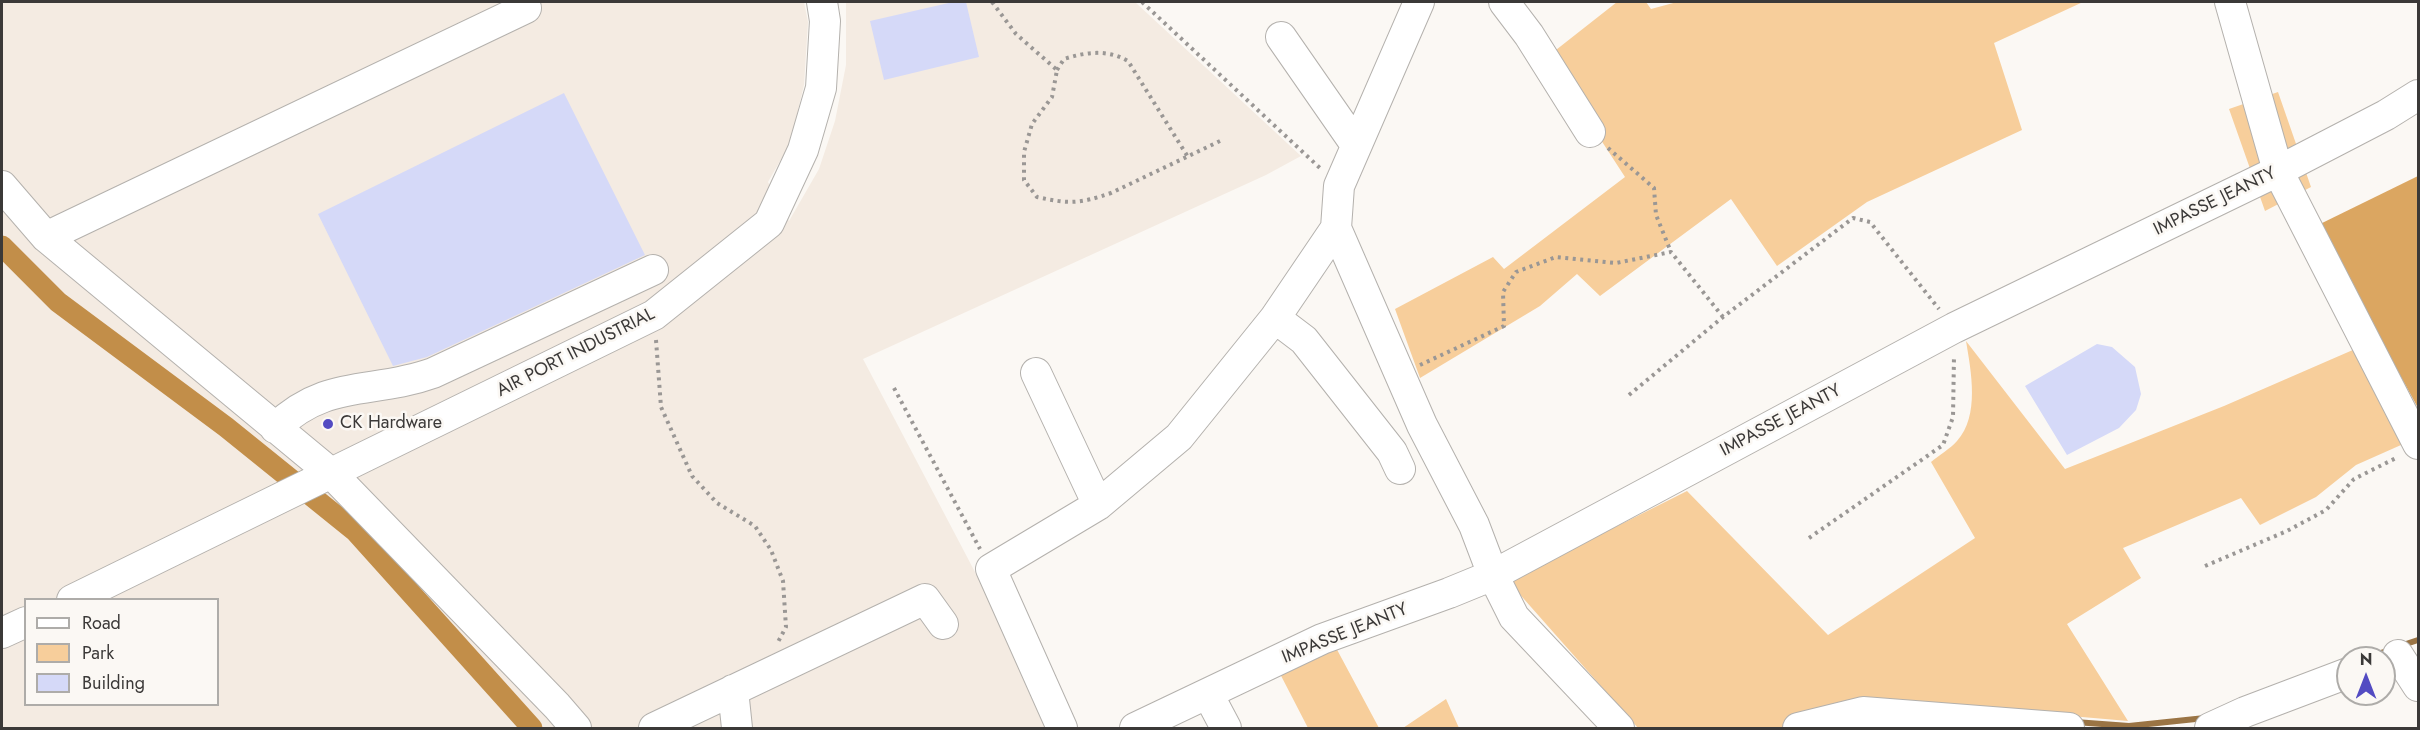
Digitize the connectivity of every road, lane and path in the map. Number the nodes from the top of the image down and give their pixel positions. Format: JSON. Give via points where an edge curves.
{"nodes":[{"id":1,"x":822,"y":2,"type":"edge"},
{"id":2,"x":992,"y":2,"type":"edge"},
{"id":3,"x":1142,"y":2,"type":"edge"},
{"id":4,"x":1504,"y":2,"type":"edge"},
{"id":5,"x":2230,"y":2,"type":"edge"},
{"id":6,"x":1406,"y":7,"type":"edge"},
{"id":7,"x":526,"y":8,"type":"dead end"},
{"id":8,"x":1281,"y":37,"type":"dead end"},
{"id":9,"x":1057,"y":70,"type":"junction"},
{"id":10,"x":2418,"y":95,"type":"edge"},
{"id":11,"x":1590,"y":132,"type":"joint"},
{"id":12,"x":1220,"y":141,"type":"dead end"},
{"id":13,"x":1356,"y":145,"type":"junction"},
{"id":14,"x":1188,"y":157,"type":"junction"},
{"id":15,"x":2278,"y":171,"type":"junction"},
{"id":16,"x":2,"y":186,"type":"edge"},
{"id":17,"x":1339,"y":186,"type":"junction"},
{"id":18,"x":1336,"y":228,"type":"junction"},
{"id":19,"x":46,"y":237,"type":"junction"},
{"id":20,"x":1671,"y":252,"type":"junction"},
{"id":21,"x":653,"y":270,"type":"dead end"},
{"id":22,"x":654,"y":315,"type":"junction"},
{"id":23,"x":1723,"y":317,"type":"junction"},
{"id":24,"x":1275,"y":318,"type":"junction"},
{"id":25,"x":1954,"y":328,"type":"junction"},
{"id":26,"x":1036,"y":373,"type":"dead end"},
{"id":27,"x":1401,"y":375,"type":"junction"},
{"id":28,"x":894,"y":388,"type":"dead end"},
{"id":29,"x":1629,"y":395,"type":"dead end"},
{"id":30,"x":275,"y":428,"type":"junction"},
{"id":31,"x":2409,"y":450,"type":"edge"},
{"id":32,"x":1400,"y":469,"type":"dead end"},
{"id":33,"x":326,"y":477,"type":"junction"},
{"id":34,"x":1098,"y":505,"type":"junction"},
{"id":35,"x":1809,"y":538,"type":"dead end"},
{"id":36,"x":2205,"y":566,"type":"dead end"},
{"id":37,"x":991,"y":569,"type":"junction"},
{"id":38,"x":1493,"y":575,"type":"junction"},
{"id":39,"x":76,"y":598,"type":"edge"},
{"id":40,"x":24,"y":623,"type":"edge"},
{"id":41,"x":943,"y":624,"type":"dead end"},
{"id":42,"x":2,"y":633,"type":"edge"},
{"id":43,"x":2400,"y":654,"type":"edge"},
{"id":44,"x":2336,"y":678,"type":"edge"},
{"id":45,"x":746,"y":684,"type":"junction"},
{"id":46,"x":2418,"y":686,"type":"edge"},
{"id":47,"x":1208,"y":694,"type":"junction"},
{"id":48,"x":576,"y":729,"type":"edge"},
{"id":49,"x":654,"y":729,"type":"edge"},
{"id":50,"x":736,"y":729,"type":"edge"},
{"id":51,"x":1062,"y":729,"type":"edge"},
{"id":52,"x":1135,"y":729,"type":"edge"},
{"id":53,"x":1226,"y":729,"type":"edge"},
{"id":54,"x":1619,"y":729,"type":"edge"},
{"id":55,"x":1798,"y":729,"type":"edge"},
{"id":56,"x":2069,"y":729,"type":"edge"},
{"id":57,"x":2210,"y":729,"type":"edge"}],
"edges":[{"from":1,"to":22,"type":"street","name":"AIR PORT INDUSTRIAL","via":[[822,88],[803,150],[769,223]]},
{"from":2,"to":9,"type":"path","via":[[1016,34]]},
{"from":3,"to":17,"type":"path"},
{"from":4,"to":11,"type":"street"},
{"from":5,"to":15,"type":"street"},
{"from":6,"to":13,"type":"street"},
{"from":7,"to":19,"type":"street"},
{"from":8,"to":13,"type":"street"},
{"from":9,"to":14,"type":"path","via":[[1064,59],[1083,52],[1115,54],[1128,61]]},
{"from":9,"to":14,"type":"path","via":[[1052,97],[1032,124],[1024,152],[1024,180],[1037,197],[1066,203],[1092,200]]},
{"from":10,"to":15,"type":"street","name":"IMPASSE JEANTY"},
{"from":11,"to":20,"type":"path","via":[[1654,188],[1656,215]]},
{"from":12,"to":14,"type":"path"},
{"from":13,"to":17,"type":"street"},
{"from":15,"to":25,"type":"street","name":"IMPASSE JEANTY"},
{"from":15,"to":31,"type":"street"},
{"from":16,"to":19,"type":"street"},
{"from":17,"to":18,"type":"street"},
{"from":18,"to":24,"type":"street"},
{"from":18,"to":27,"type":"street"},
{"from":19,"to":30,"type":"street"},
{"from":20,"to":23,"type":"path"},
{"from":20,"to":27,"type":"path","via":[[1616,263],[1556,257],[1515,272],[1503,292],[1504,326]]},
{"from":21,"to":30,"type":"street","via":[[433,373],[411,381],[334,392],[312,401]]},
{"from":22,"to":33,"type":"street","name":"AIR PORT INDUSTRIAL"},
{"from":22,"to":45,"type":"path","via":[[661,407],[692,476],[717,503],[755,526],[771,550],[783,581],[786,627]]},
{"from":23,"to":25,"type":"path","via":[[1853,219],[1870,222]]},
{"from":23,"to":29,"type":"path"},
{"from":24,"to":32,"type":"street","via":[[1304,340],[1392,452]]},
{"from":24,"to":34,"type":"street","via":[[1179,437]]},
{"from":25,"to":35,"type":"path","via":[[1953,417],[1942,445]]},
{"from":25,"to":38,"type":"street","name":"IMPASSE JEANTY"},
{"from":26,"to":34,"type":"street"},
{"from":27,"to":38,"type":"street","via":[[1474,525]]},
{"from":28,"to":37,"type":"path"},
{"from":30,"to":33,"type":"street"},
{"from":31,"to":36,"type":"path","via":[[2354,479],[2326,510]]},
{"from":33,"to":39,"type":"street","name":"AIR PORT INDUSTRIAL"},
{"from":33,"to":48,"type":"street"},
{"from":34,"to":37,"type":"street"},
{"from":37,"to":51,"type":"street"},
{"from":38,"to":47,"type":"street","name":"IMPASSE JEANTY","via":[[1323,639]]},
{"from":38,"to":54,"type":"street","via":[[1514,617]]},
{"from":40,"to":42,"type":"street"},
{"from":41,"to":45,"type":"street","via":[[925,599]]},
{"from":43,"to":46,"type":"street"},
{"from":44,"to":57,"type":"street"},
{"from":45,"to":49,"type":"street"},
{"from":45,"to":50,"type":"street"},
{"from":47,"to":52,"type":"street","name":"IMPASSE JEANTY"},
{"from":47,"to":53,"type":"street"},
{"from":55,"to":56,"type":"street","via":[[1863,712]]}]}
